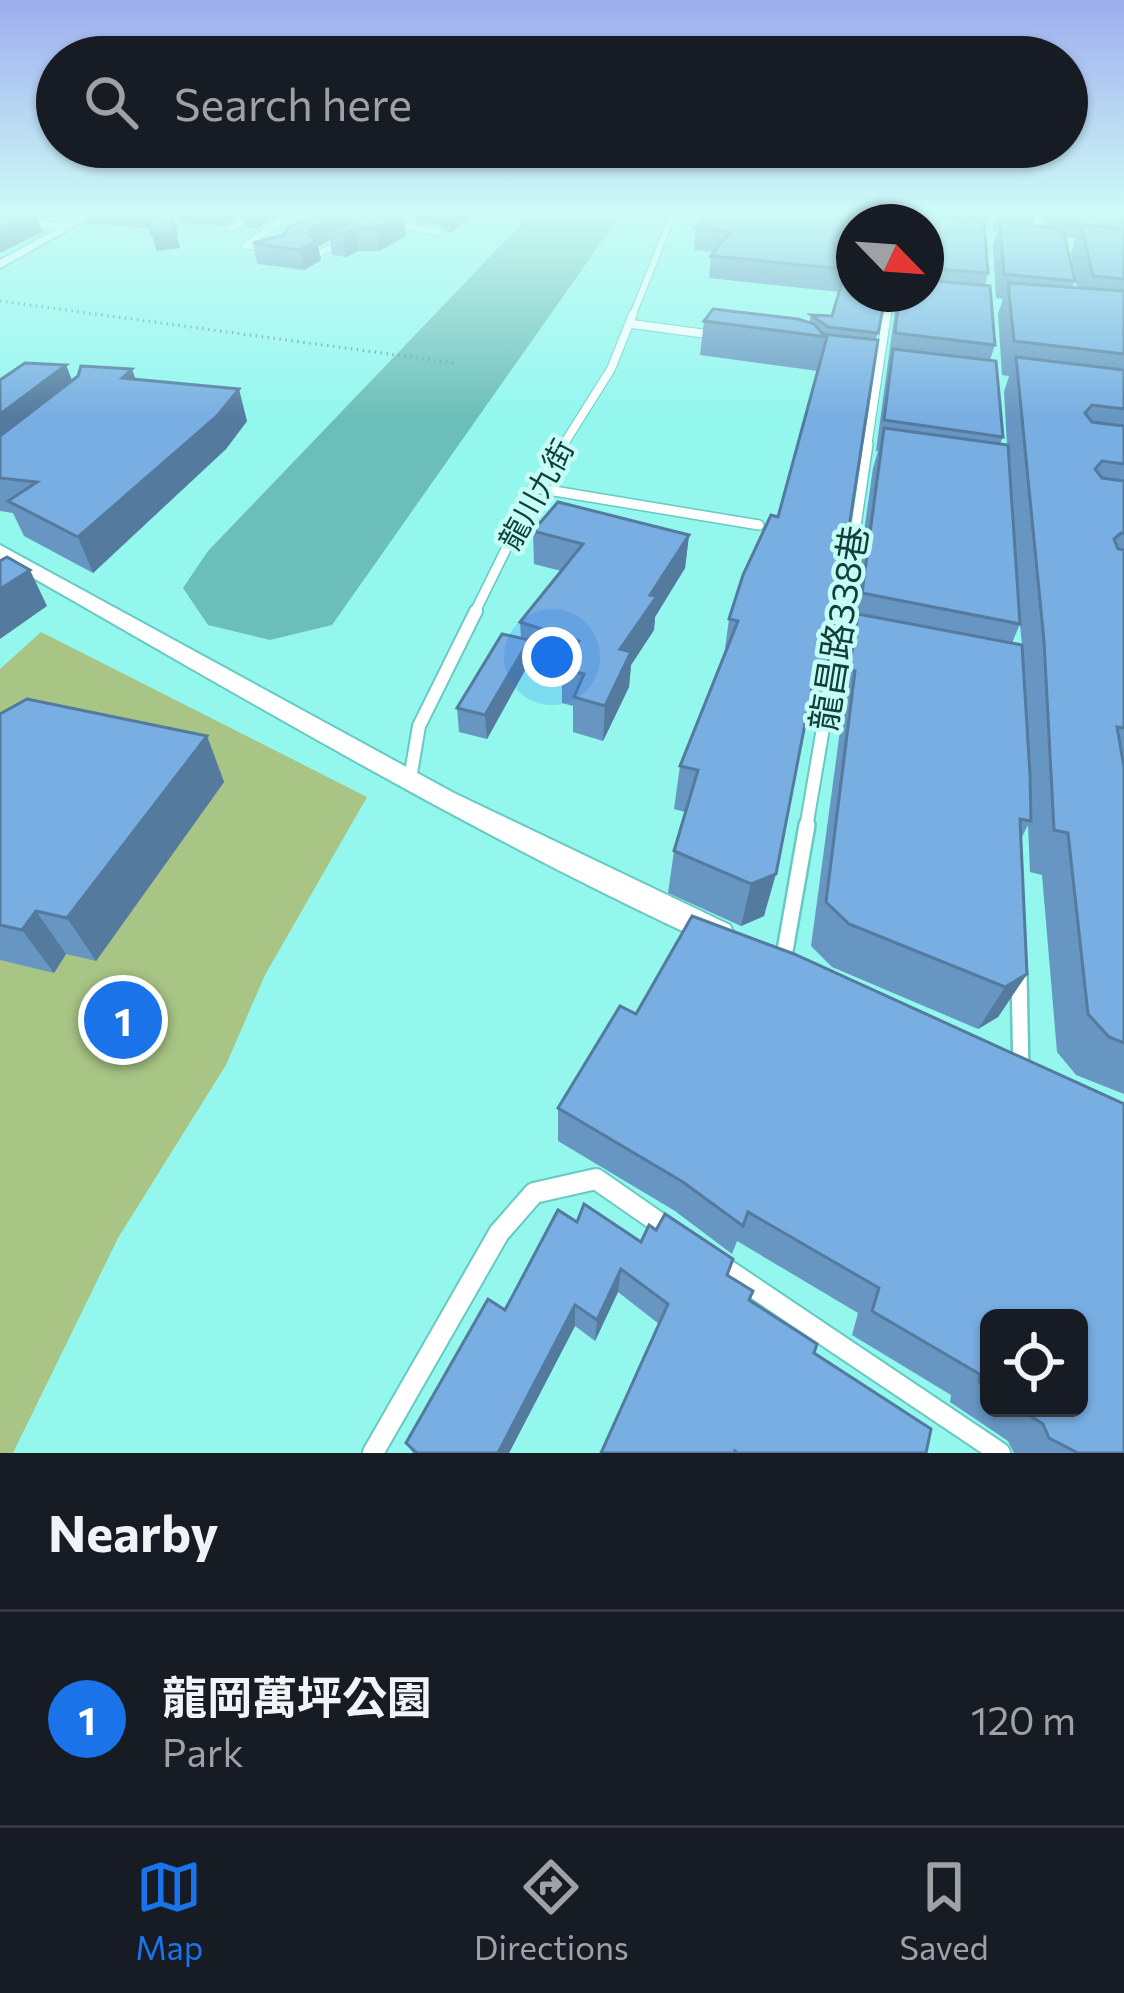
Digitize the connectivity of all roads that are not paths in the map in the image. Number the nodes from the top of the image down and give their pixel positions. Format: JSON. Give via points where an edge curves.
{"nodes":[{"id":1,"x":648,"y":282,"type":"edge"},
{"id":2,"x":888,"y":312,"type":"edge"},
{"id":3,"x":632,"y":324,"type":"junction"},
{"id":4,"x":724,"y":336,"type":"edge"},
{"id":5,"x":860,"y":365,"type":"edge"},
{"id":6,"x":881,"y":368,"type":"junction"},
{"id":7,"x":864,"y":458,"type":"junction"},
{"id":8,"x":886,"y":461,"type":"edge"},
{"id":9,"x":536,"y":488,"type":"junction"},
{"id":10,"x":759,"y":525,"type":"dead end"},
{"id":11,"x":0,"y":551,"type":"edge"},
{"id":12,"x":838,"y":646,"type":"junction"},
{"id":13,"x":860,"y":651,"type":"edge"},
{"id":14,"x":410,"y":778,"type":"junction"},
{"id":15,"x":773,"y":958,"type":"joint"},
{"id":16,"x":1019,"y":959,"type":"edge"},
{"id":17,"x":978,"y":1054,"type":"edge"},
{"id":18,"x":1032,"y":1080,"type":"joint"},
{"id":19,"x":373,"y":1453,"type":"edge"},
{"id":20,"x":1000,"y":1453,"type":"edge"}],
"edges":[{"from":1,"to":3,"type":"lane","name":"龍川九街"},
{"from":2,"to":6,"type":"lane","name":"龍昌路338巷"},
{"from":3,"to":4,"type":"lane"},
{"from":3,"to":9,"type":"lane","name":"龍川九街"},
{"from":5,"to":6,"type":"lane"},
{"from":6,"to":7,"type":"lane","name":"龍昌路338巷"},
{"from":7,"to":8,"type":"lane"},
{"from":7,"to":12,"type":"lane","name":"龍昌路338巷"},
{"from":9,"to":10,"type":"lane"},
{"from":9,"to":14,"type":"lane","name":"龍川九街","via":[[419,727]]},
{"from":11,"to":14,"type":"street"},
{"from":12,"to":13,"type":"lane"},
{"from":12,"to":15,"type":"lane","name":"龍昌路338巷"},
{"from":14,"to":15,"type":"street","via":[[657,908]]},
{"from":16,"to":18,"type":"lane"},
{"from":17,"to":18,"type":"street"},
{"from":19,"to":20,"type":"lane","via":[[499,1233],[534,1193],[596,1179]]}]}
